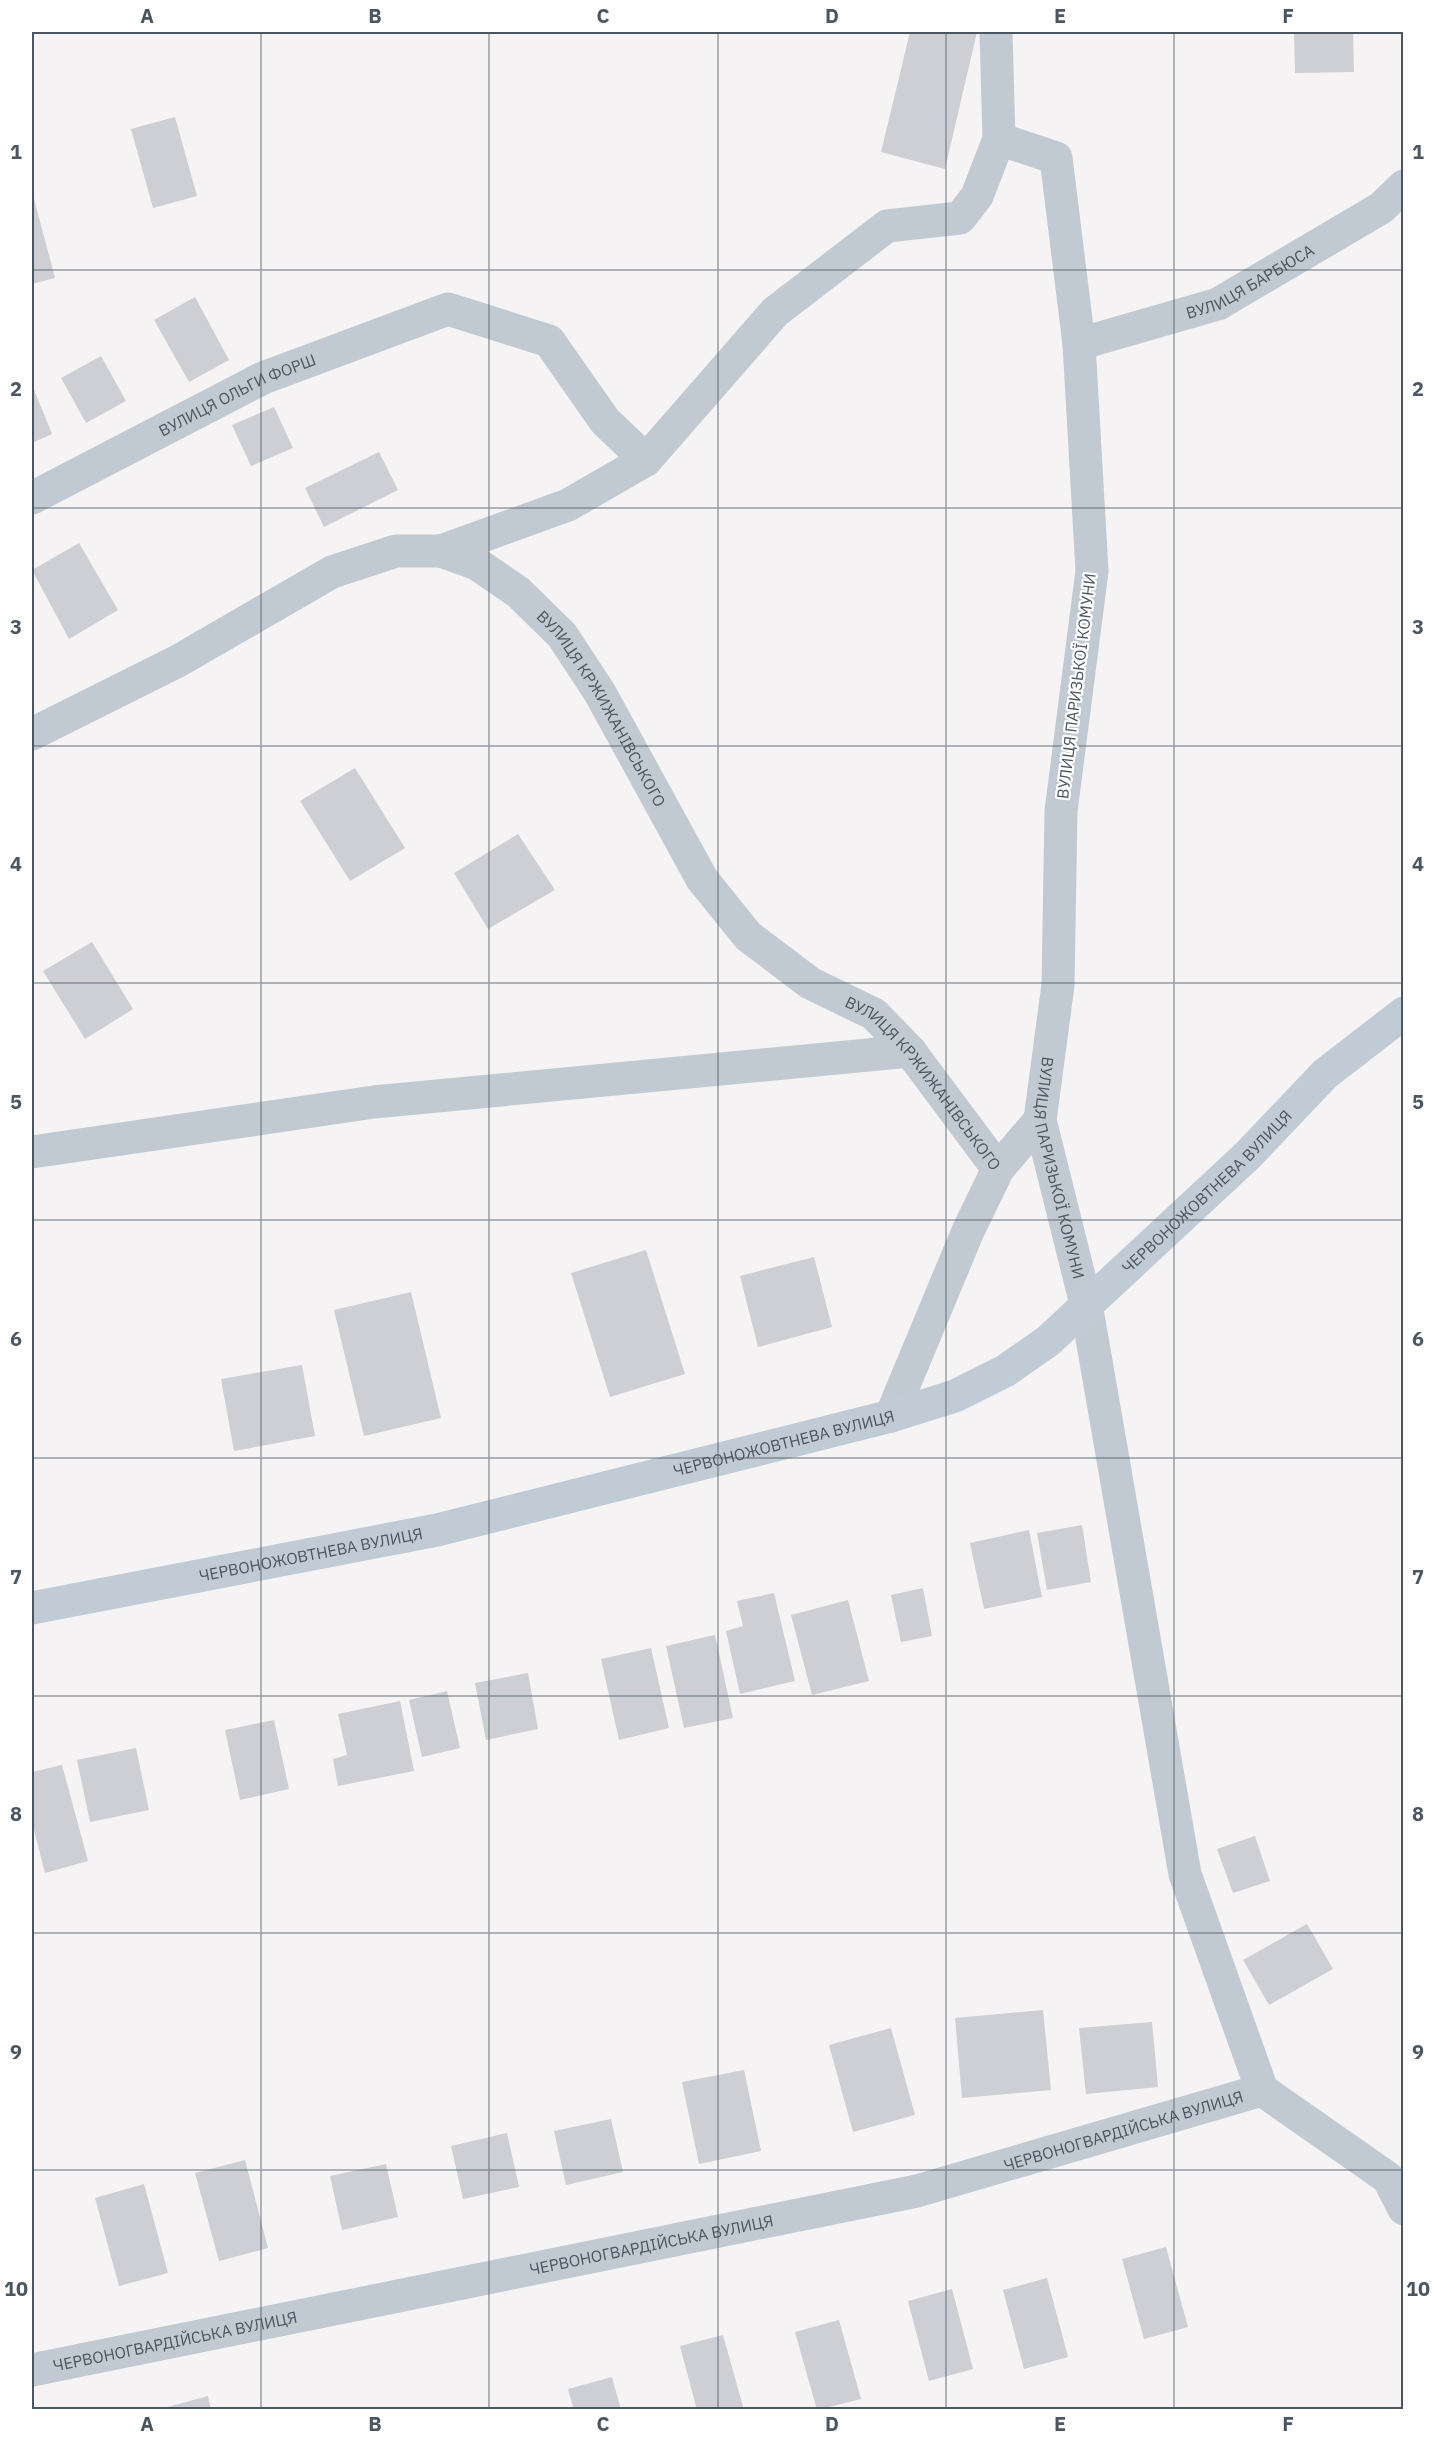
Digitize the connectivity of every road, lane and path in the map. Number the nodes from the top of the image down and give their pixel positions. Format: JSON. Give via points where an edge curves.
{"nodes":[{"id":1,"x":996,"y":32,"type":"edge"},
{"id":2,"x":999,"y":139,"type":"junction"},
{"id":3,"x":1404,"y":186,"type":"edge"},
{"id":4,"x":1080,"y":344,"type":"junction"},
{"id":5,"x":646,"y":460,"type":"junction"},
{"id":6,"x":32,"y":498,"type":"edge"},
{"id":7,"x":441,"y":550,"type":"junction"},
{"id":8,"x":32,"y":734,"type":"edge"},
{"id":9,"x":1404,"y":1013,"type":"edge"},
{"id":10,"x":910,"y":1051,"type":"junction"},
{"id":11,"x":1040,"y":1120,"type":"junction"},
{"id":12,"x":32,"y":1152,"type":"edge"},
{"id":13,"x":998,"y":1169,"type":"junction"},
{"id":14,"x":1086,"y":1304,"type":"junction"},
{"id":15,"x":891,"y":1416,"type":"junction"},
{"id":16,"x":32,"y":1608,"type":"edge"},
{"id":17,"x":1262,"y":2090,"type":"junction"},
{"id":18,"x":1404,"y":2209,"type":"edge"},
{"id":19,"x":32,"y":2370,"type":"edge"}],
"edges":[{"from":1,"to":2,"type":"street"},
{"from":2,"to":4,"type":"street","name":"ВУЛИЦЯ ПАРИЗЬКОЇ КОМУНИ","via":[[1056,158]]},
{"from":2,"to":5,"type":"street","via":[[977,196],[960,218],[887,226],[775,312]]},
{"from":3,"to":4,"type":"street","name":"ВУЛИЦЯ БАРБЮСА","via":[[1381,208],[1218,304]]},
{"from":4,"to":11,"type":"street","name":"ВУЛИЦЯ ПАРИЗЬКОЇ КОМУНИ","via":[[1092,571],[1061,811],[1058,985]]},
{"from":5,"to":6,"type":"street","name":"ВУЛИЦЯ ОЛЬГИ ФОРШ","via":[[605,421],[549,341],[448,309],[262,378]]},
{"from":5,"to":7,"type":"street","via":[[568,505]]},
{"from":7,"to":8,"type":"street","name":"ВУЛИЦЯ КРЖИЖАНІВСЬКОГО","via":[[396,550],[332,572],[178,661]]},
{"from":7,"to":10,"type":"street","name":"ВУЛИЦЯ КРЖИЖАНІВСЬКОГО","via":[[477,564],[518,592],[562,635],[600,693],[702,879],[748,936],[810,983],[874,1014]]},
{"from":9,"to":14,"type":"street","name":"ЧЕРВОНОЖОВТНЕВА ВУЛИЦЯ","via":[[1325,1074],[1248,1155]]},
{"from":10,"to":12,"type":"street","via":[[374,1102]]},
{"from":10,"to":13,"type":"street","name":"ВУЛИЦЯ КРЖИЖАНІВСЬКОГО"},
{"from":11,"to":13,"type":"street","name":"ВУЛИЦЯ КРЖИЖАНІВСЬКОГО"},
{"from":11,"to":14,"type":"street","name":"ВУЛИЦЯ ПАРИЗЬКОЇ КОМУНИ"},
{"from":13,"to":15,"type":"street","via":[[963,1241]]},
{"from":14,"to":15,"type":"street","name":"ЧЕРВОНОЖОВТНЕВА ВУЛИЦЯ","via":[[1048,1341],[1005,1371],[955,1396]]},
{"from":14,"to":17,"type":"street","name":"ВУЛИЦЯ ПАРИЗЬКОЇ КОМУНИ","via":[[1185,1874]]},
{"from":15,"to":16,"type":"street","name":"ЧЕРВОНОЖОВТНЕВА ВУЛИЦЯ","via":[[437,1530]]},
{"from":17,"to":18,"type":"street","via":[[1388,2178]]},
{"from":17,"to":19,"type":"street","name":"ЧЕРВОНОГВАРДІЙСЬКА ВУЛИЦЯ","via":[[917,2191]]}]}
